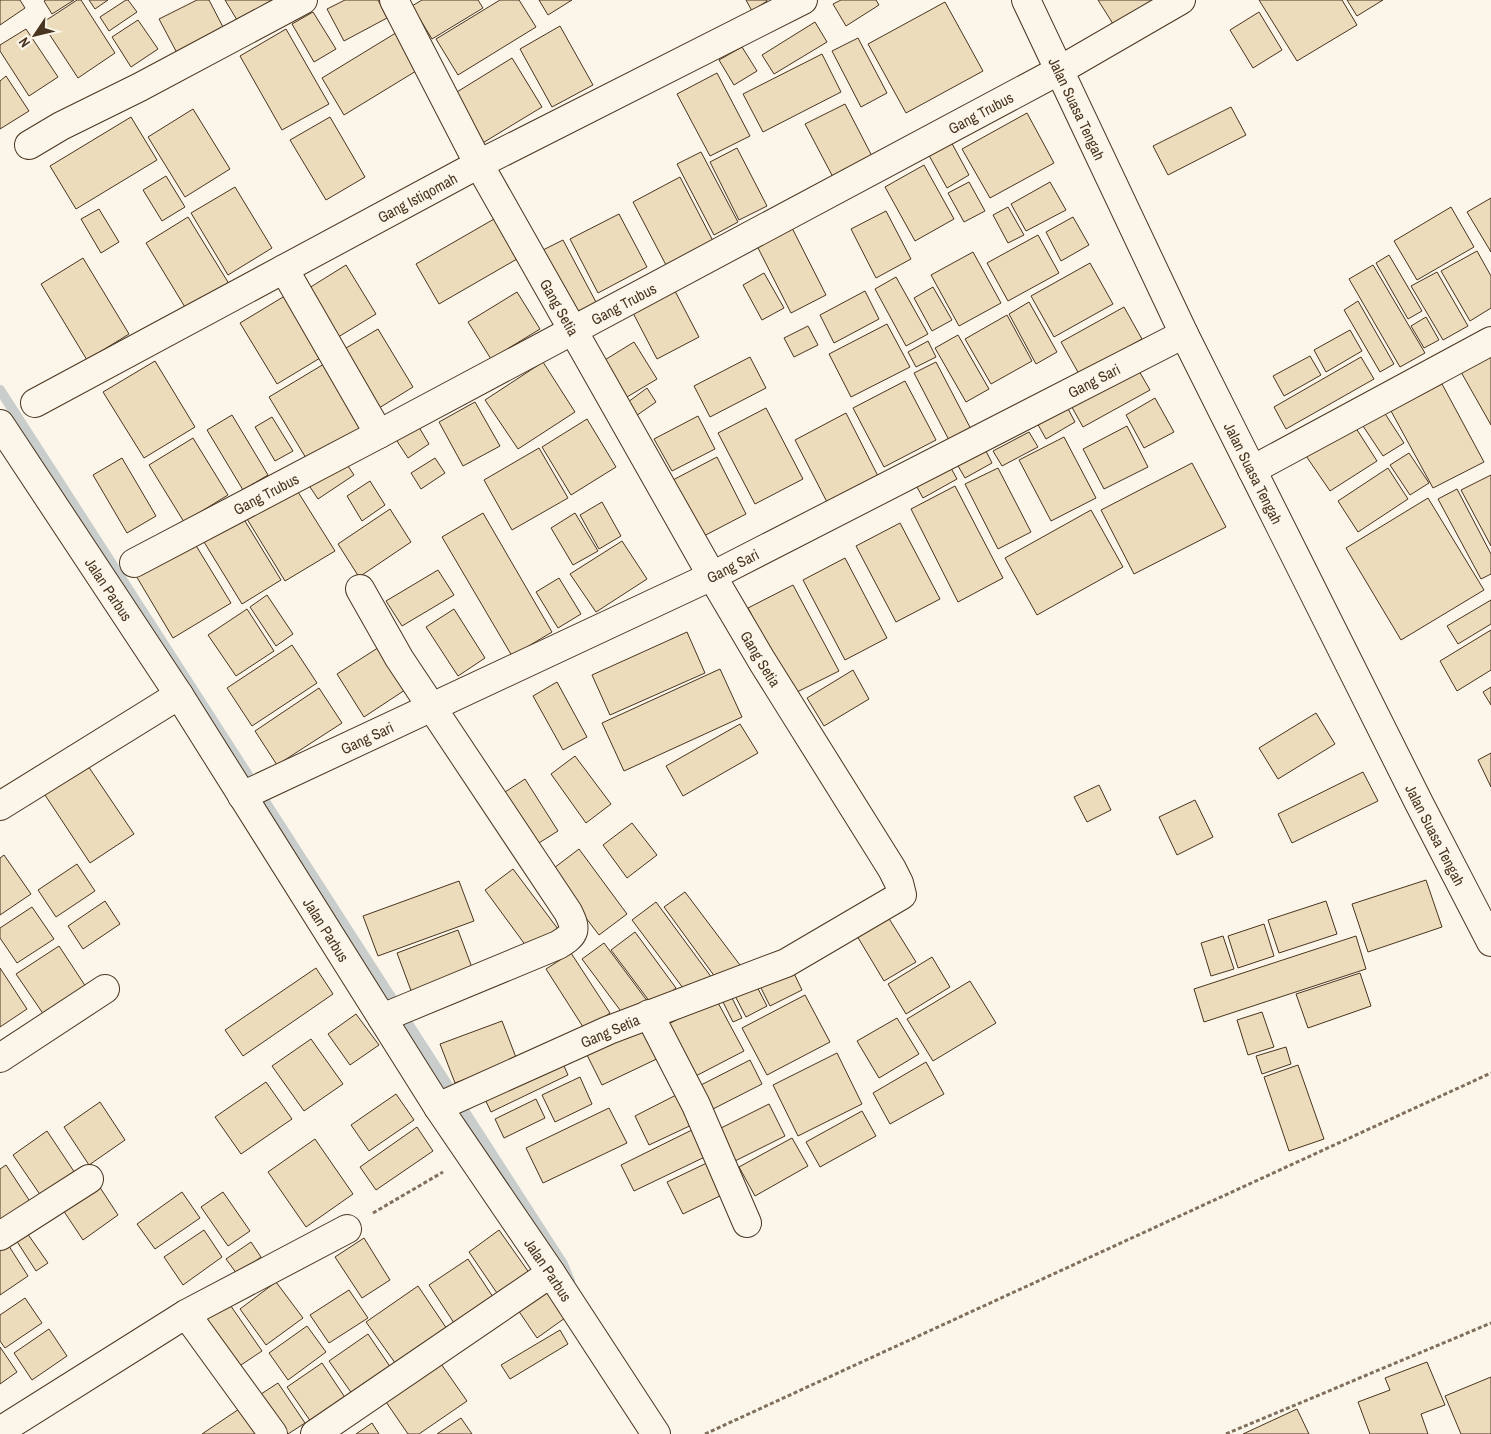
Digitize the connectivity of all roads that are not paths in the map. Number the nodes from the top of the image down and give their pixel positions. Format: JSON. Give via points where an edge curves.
{"nodes":[{"id":1,"x":303,"y":0,"type":"edge"},
{"id":2,"x":394,"y":0,"type":"edge"},
{"id":3,"x":803,"y":0,"type":"edge"},
{"id":4,"x":1026,"y":0,"type":"edge"},
{"id":5,"x":1181,"y":0,"type":"edge"},
{"id":6,"x":1060,"y":70,"type":"junction"},
{"id":7,"x":29,"y":145,"type":"dead end"},
{"id":8,"x":479,"y":164,"type":"junction"},
{"id":9,"x":284,"y":269,"type":"junction"},
{"id":10,"x":574,"y":330,"type":"junction"},
{"id":11,"x":1184,"y":334,"type":"junction"},
{"id":12,"x":1491,"y":341,"type":"edge"},
{"id":13,"x":35,"y":403,"type":"dead end"},
{"id":14,"x":0,"y":424,"type":"edge"},
{"id":15,"x":379,"y":434,"type":"junction"},
{"id":16,"x":1252,"y":470,"type":"junction"},
{"id":17,"x":134,"y":563,"type":"dead end"},
{"id":18,"x":712,"y":576,"type":"junction"},
{"id":19,"x":360,"y":590,"type":"dead end"},
{"id":20,"x":178,"y":695,"type":"junction"},
{"id":21,"x":432,"y":707,"type":"junction"},
{"id":22,"x":245,"y":794,"type":"junction"},
{"id":23,"x":0,"y":806,"type":"edge"},
{"id":24,"x":1491,"y":942,"type":"edge"},
{"id":25,"x":105,"y":988,"type":"dead end"},
{"id":26,"x":391,"y":1014,"type":"junction"},
{"id":27,"x":649,"y":1014,"type":"junction"},
{"id":28,"x":0,"y":1058,"type":"edge"},
{"id":29,"x":441,"y":1105,"type":"junction"},
{"id":30,"x":89,"y":1179,"type":"dead end"},
{"id":31,"x":747,"y":1223,"type":"dead end"},
{"id":32,"x":347,"y":1229,"type":"road end"},
{"id":33,"x":0,"y":1236,"type":"edge"},
{"id":34,"x":551,"y":1273,"type":"junction"},
{"id":35,"x":186,"y":1314,"type":"junction"},
{"id":36,"x":0,"y":1431,"type":"edge"},
{"id":37,"x":273,"y":1434,"type":"edge"},
{"id":38,"x":315,"y":1434,"type":"edge"},
{"id":39,"x":656,"y":1434,"type":"edge"}],
"edges":[{"from":1,"to":7,"type":"street"},
{"from":2,"to":8,"type":"street","name":"Gang Setia"},
{"from":3,"to":8,"type":"street","name":"Gang Istiqomah"},
{"from":4,"to":6,"type":"street","name":"Jalan Suasa Tengah"},
{"from":5,"to":6,"type":"street","name":"Gang Trubus"},
{"from":6,"to":10,"type":"street","name":"Gang Trubus"},
{"from":6,"to":11,"type":"street","name":"Jalan Suasa Tengah"},
{"from":8,"to":9,"type":"street","name":"Gang Istiqomah"},
{"from":8,"to":10,"type":"street","name":"Gang Setia"},
{"from":9,"to":13,"type":"street","name":"Gang Istiqomah"},
{"from":9,"to":15,"type":"street"},
{"from":10,"to":15,"type":"street","name":"Gang Trubus"},
{"from":10,"to":18,"type":"street","name":"Gang Setia"},
{"from":11,"to":16,"type":"street","name":"Jalan Suasa Tengah"},
{"from":11,"to":18,"type":"street","name":"Gang Sari"},
{"from":12,"to":16,"type":"street"},
{"from":14,"to":20,"type":"street","name":"Jalan Parbus"},
{"from":15,"to":17,"type":"street","name":"Gang Trubus"},
{"from":16,"to":24,"type":"street","name":"Jalan Suasa Tengah"},
{"from":18,"to":21,"type":"street","name":"Gang Sari"},
{"from":18,"to":27,"type":"street","name":"Gang Setia","via":[[892,869],[902,895],[786,963]]},
{"from":19,"to":21,"type":"street"},
{"from":20,"to":22,"type":"street","name":"Jalan Parbus"},
{"from":20,"to":23,"type":"street"},
{"from":21,"to":22,"type":"street","name":"Gang Sari"},
{"from":21,"to":26,"type":"street","via":[[574,925],[569,938],[558,945]]},
{"from":22,"to":26,"type":"street","name":"Jalan Parbus"},
{"from":25,"to":28,"type":"street"},
{"from":26,"to":29,"type":"street","name":"Jalan Parbus"},
{"from":27,"to":29,"type":"street","name":"Gang Setia"},
{"from":27,"to":31,"type":"street","via":[[696,1105]]},
{"from":29,"to":34,"type":"street","name":"Jalan Parbus","via":[[470,1155]]},
{"from":30,"to":33,"type":"street"},
{"from":32,"to":35,"type":"street"},
{"from":34,"to":38,"type":"street"},
{"from":34,"to":39,"type":"street","name":"Jalan Parbus"},
{"from":35,"to":36,"type":"street"},
{"from":35,"to":37,"type":"street"}]}
